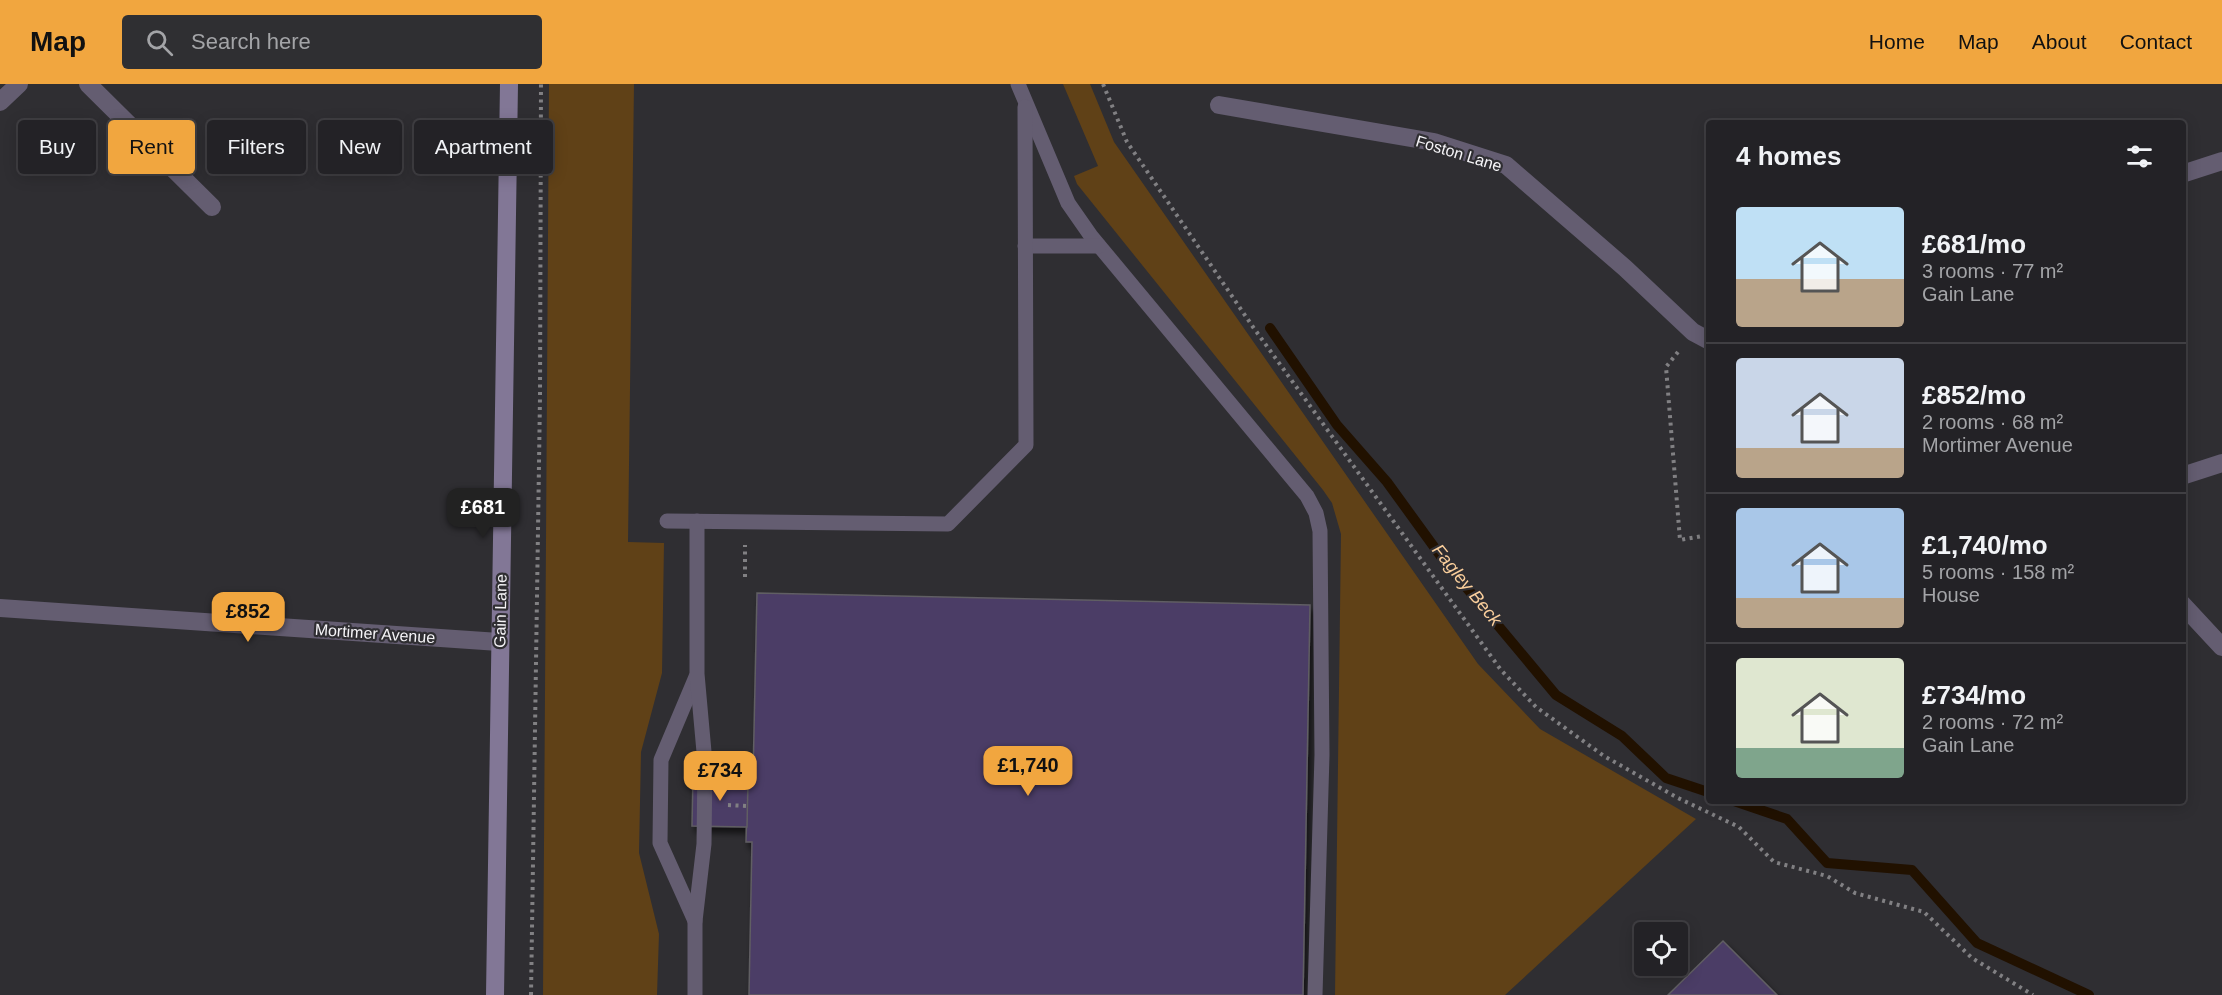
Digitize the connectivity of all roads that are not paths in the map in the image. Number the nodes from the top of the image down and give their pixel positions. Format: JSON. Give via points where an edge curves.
{"nodes":[{"id":1,"x":19,"y":84,"type":"edge"},
{"id":2,"x":88,"y":84,"type":"edge"},
{"id":3,"x":509,"y":84,"type":"edge"},
{"id":4,"x":1018,"y":84,"type":"edge"},
{"id":5,"x":1025,"y":101,"type":"junction"},
{"id":6,"x":0,"y":102,"type":"edge"},
{"id":7,"x":1219,"y":105,"type":"dead end"},
{"id":8,"x":2222,"y":161,"type":"edge"},
{"id":9,"x":2186,"y":173,"type":"edge"},
{"id":10,"x":212,"y":207,"type":"dead end"},
{"id":11,"x":1025,"y":246,"type":"junction"},
{"id":12,"x":1099,"y":246,"type":"junction"},
{"id":13,"x":1701,"y":336,"type":"edge"},
{"id":14,"x":2222,"y":463,"type":"edge"},
{"id":15,"x":2186,"y":474,"type":"edge"},
{"id":16,"x":668,"y":521,"type":"dead end"},
{"id":17,"x":697,"y":521,"type":"junction"},
{"id":18,"x":0,"y":608,"type":"edge"},
{"id":19,"x":2186,"y":608,"type":"edge"},
{"id":20,"x":499,"y":642,"type":"junction"},
{"id":21,"x":2222,"y":646,"type":"edge"},
{"id":22,"x":697,"y":674,"type":"junction"},
{"id":23,"x":696,"y":921,"type":"junction"},
{"id":24,"x":495,"y":995,"type":"edge"},
{"id":25,"x":695,"y":995,"type":"edge"},
{"id":26,"x":1315,"y":995,"type":"edge"}],
"edges":[{"from":1,"to":6,"type":"street"},
{"from":2,"to":10,"type":"street"},
{"from":3,"to":20,"type":"street","name":"Gain Lane"},
{"from":4,"to":5,"type":"lane"},
{"from":5,"to":11,"type":"lane"},
{"from":5,"to":12,"type":"lane","via":[[1068,203]]},
{"from":7,"to":13,"type":"street","name":"Foston Lane","via":[[1434,142],[1506,165]]},
{"from":8,"to":9,"type":"street"},
{"from":11,"to":12,"type":"lane"},
{"from":11,"to":17,"type":"lane","via":[[1026,446],[948,524]]},
{"from":12,"to":26,"type":"lane","via":[[1307,495],[1316,513],[1320,531],[1322,755]]},
{"from":14,"to":15,"type":"street"},
{"from":16,"to":17,"type":"lane"},
{"from":17,"to":22,"type":"lane"},
{"from":18,"to":20,"type":"street","name":"Mortimer Avenue"},
{"from":19,"to":21,"type":"street"},
{"from":20,"to":24,"type":"street","name":"Gain Lane"},
{"from":22,"to":23,"type":"lane","via":[[705,763],[704,844]]},
{"from":22,"to":23,"type":"lane","via":[[661,760],[660,843]]},
{"from":23,"to":25,"type":"lane"}]}
